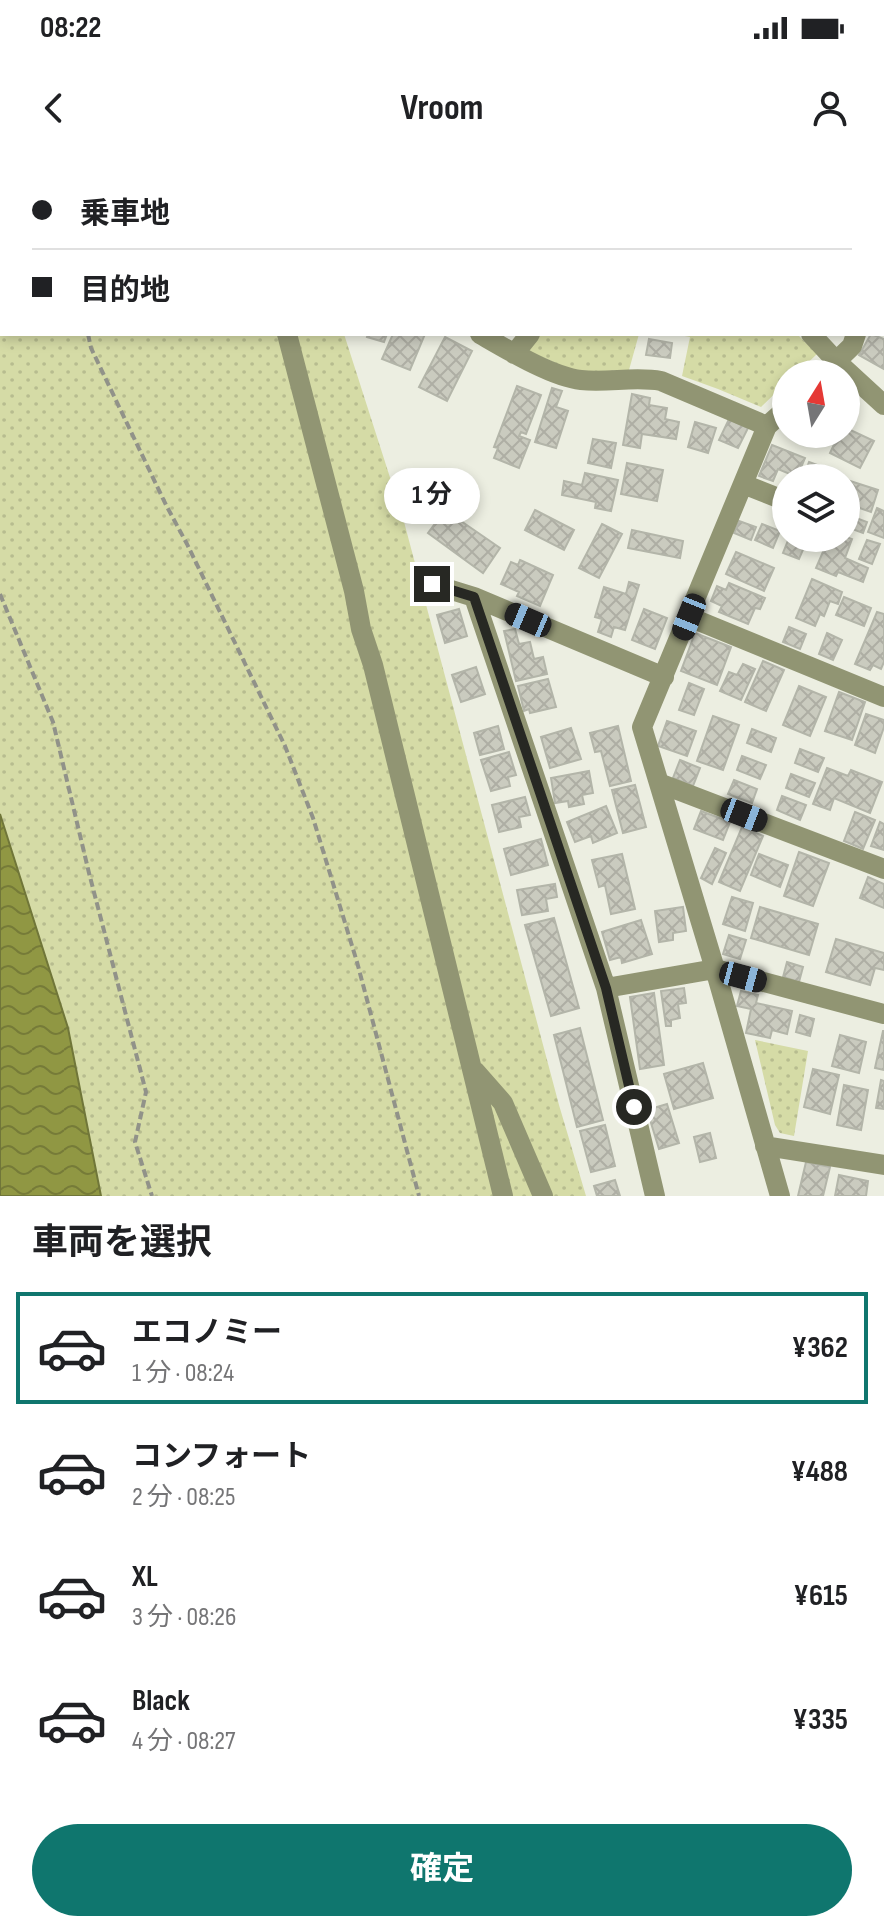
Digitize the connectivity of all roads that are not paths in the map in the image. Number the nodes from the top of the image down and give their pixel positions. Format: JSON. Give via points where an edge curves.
{"nodes":[{"id":1,"x":288,"y":336,"type":"edge"},
{"id":2,"x":483,"y":336,"type":"edge"},
{"id":3,"x":528,"y":336,"type":"edge"},
{"id":4,"x":812,"y":336,"type":"edge"},
{"id":5,"x":855,"y":336,"type":"edge"},
{"id":6,"x":514,"y":354,"type":"junction"},
{"id":7,"x":826,"y":360,"type":"edge"},
{"id":8,"x":838,"y":360,"type":"edge"},
{"id":9,"x":860,"y":389,"type":"edge"},
{"id":10,"x":884,"y":405,"type":"edge"},
{"id":11,"x":772,"y":422,"type":"edge"},
{"id":12,"x":767,"y":426,"type":"junction"},
{"id":13,"x":743,"y":484,"type":"junction"},
{"id":14,"x":772,"y":495,"type":"edge"},
{"id":15,"x":432,"y":584,"type":"dead end"},
{"id":16,"x":474,"y":597,"type":"junction"},
{"id":17,"x":689,"y":617,"type":"junction"},
{"id":18,"x":664,"y":677,"type":"junction"},
{"id":19,"x":884,"y":697,"type":"edge"},
{"id":20,"x":659,"y":783,"type":"junction"},
{"id":21,"x":884,"y":869,"type":"edge"},
{"id":22,"x":715,"y":969,"type":"junction"},
{"id":23,"x":606,"y":988,"type":"junction"},
{"id":24,"x":884,"y":1014,"type":"edge"},
{"id":25,"x":472,"y":1067,"type":"junction"},
{"id":26,"x":765,"y":1146,"type":"junction"},
{"id":27,"x":884,"y":1165,"type":"edge"},
{"id":28,"x":503,"y":1196,"type":"edge"},
{"id":29,"x":543,"y":1196,"type":"edge"},
{"id":30,"x":655,"y":1196,"type":"edge"},
{"id":31,"x":780,"y":1196,"type":"edge"}],
"edges":[{"from":1,"to":25,"type":"street"},
{"from":2,"to":6,"type":"street"},
{"from":3,"to":6,"type":"street"},
{"from":4,"to":7,"type":"street"},
{"from":5,"to":8,"type":"street"},
{"from":6,"to":12,"type":"street","via":[[575,379],[661,381]]},
{"from":9,"to":10,"type":"street"},
{"from":11,"to":12,"type":"street"},
{"from":12,"to":13,"type":"street"},
{"from":13,"to":14,"type":"street"},
{"from":13,"to":17,"type":"street"},
{"from":15,"to":16,"type":"street"},
{"from":16,"to":18,"type":"street"},
{"from":16,"to":23,"type":"street"},
{"from":17,"to":18,"type":"street"},
{"from":17,"to":19,"type":"street"},
{"from":18,"to":20,"type":"street","via":[[642,727]]},
{"from":20,"to":21,"type":"street"},
{"from":20,"to":22,"type":"street"},
{"from":22,"to":23,"type":"street"},
{"from":22,"to":24,"type":"street"},
{"from":22,"to":26,"type":"street"},
{"from":23,"to":30,"type":"street"},
{"from":25,"to":28,"type":"street"},
{"from":25,"to":29,"type":"street","via":[[503,1103]]},
{"from":26,"to":27,"type":"street"},
{"from":26,"to":31,"type":"street"}]}
